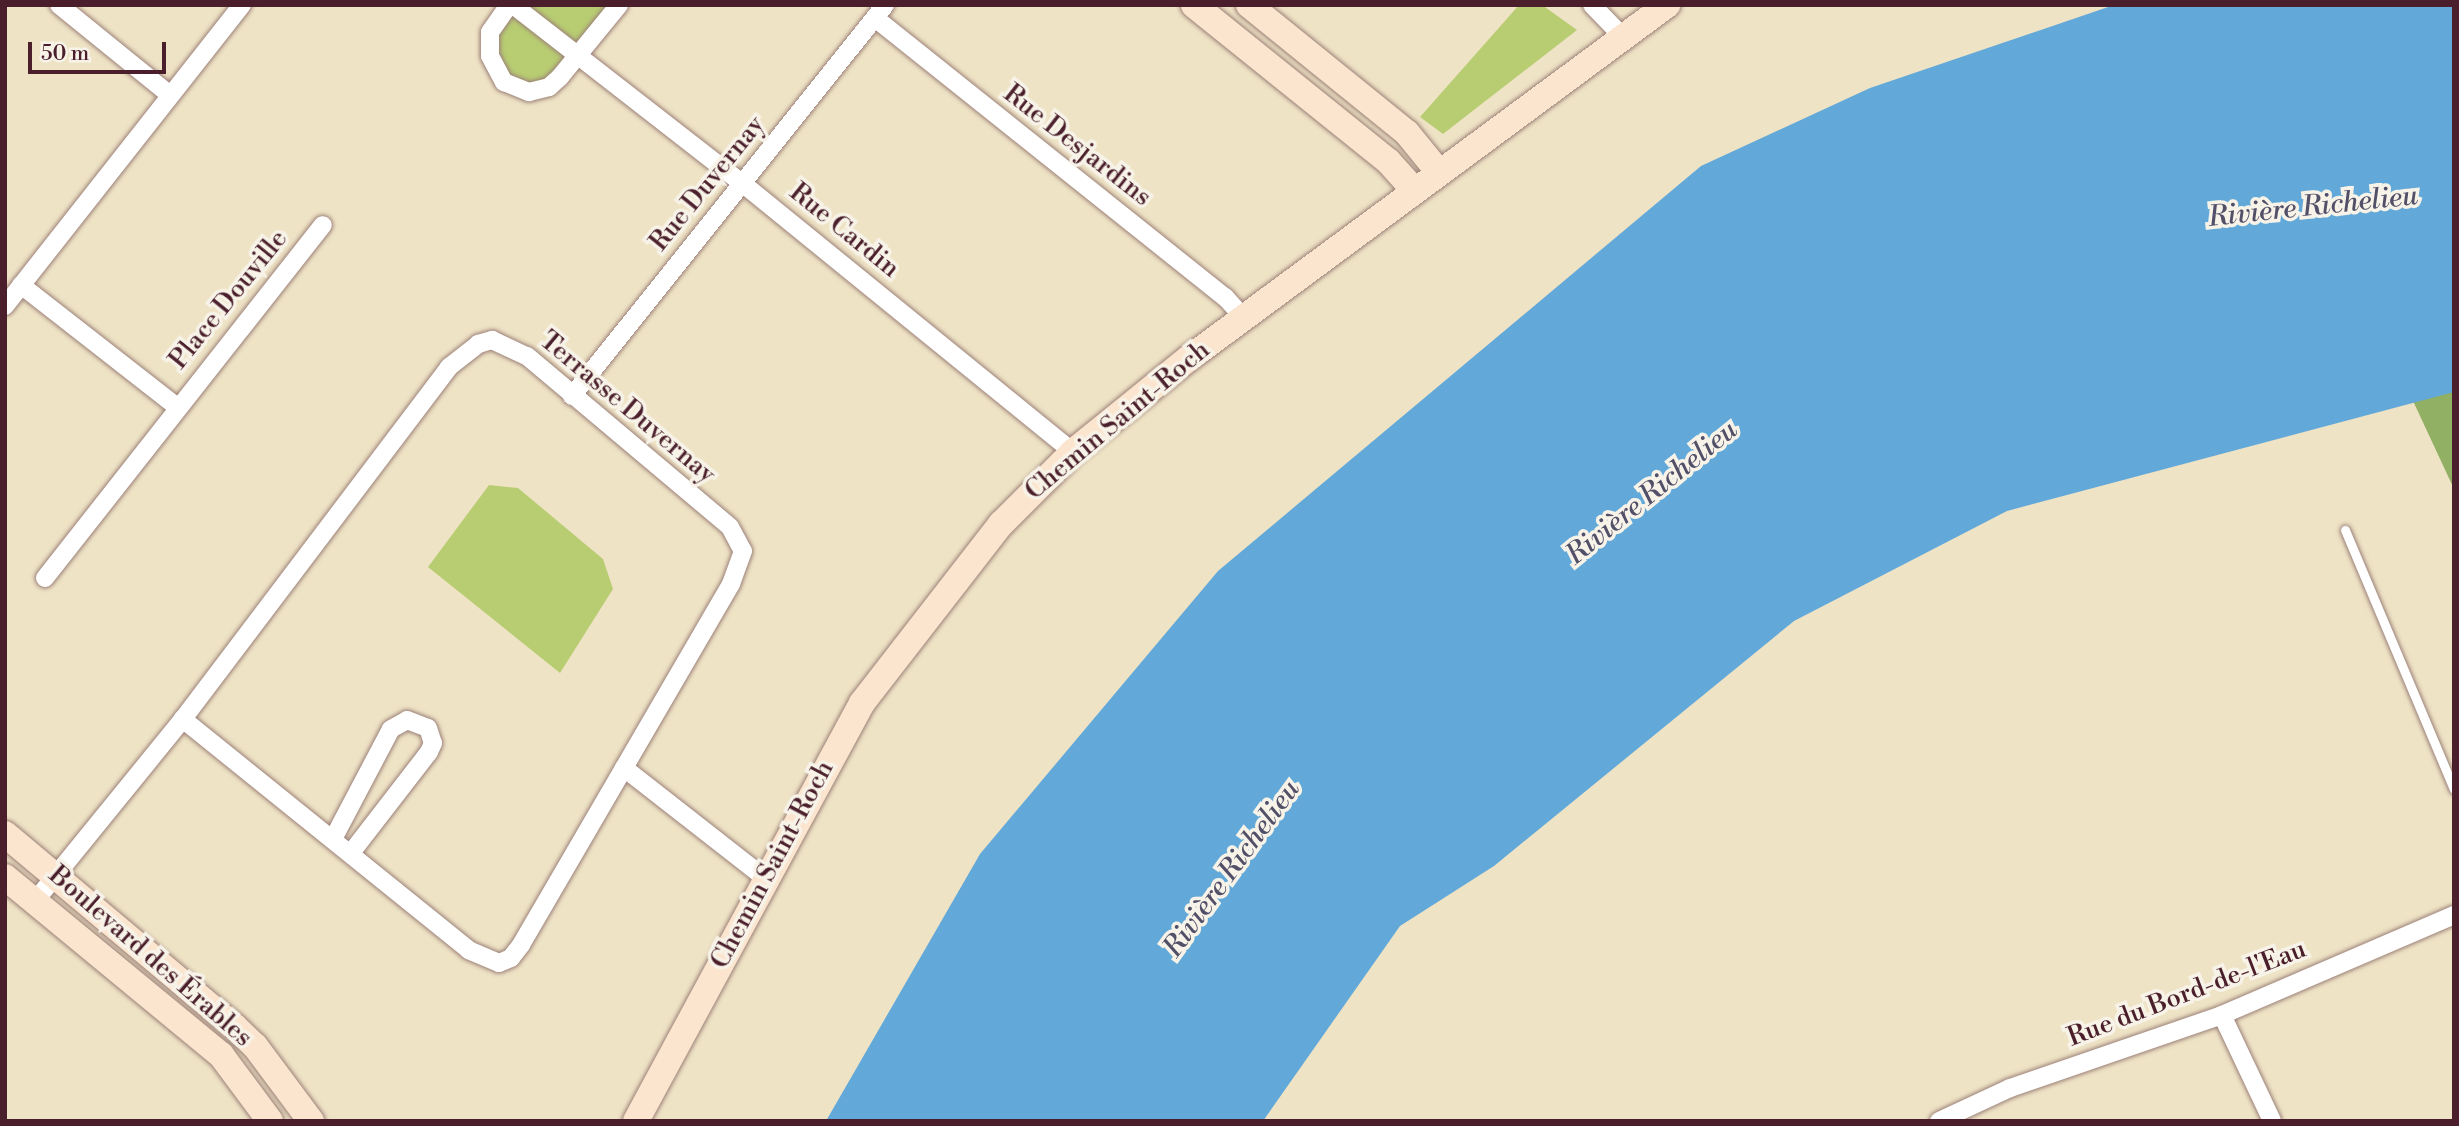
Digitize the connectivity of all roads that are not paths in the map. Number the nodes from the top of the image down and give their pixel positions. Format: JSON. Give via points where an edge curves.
{"nodes":[{"id":1,"x":59,"y":5,"type":"edge"},
{"id":2,"x":242,"y":5,"type":"edge"},
{"id":3,"x":511,"y":5,"type":"edge"},
{"id":4,"x":619,"y":5,"type":"edge"},
{"id":5,"x":1194,"y":5,"type":"edge"},
{"id":6,"x":1249,"y":5,"type":"edge"},
{"id":7,"x":1592,"y":5,"type":"edge"},
{"id":8,"x":1667,"y":5,"type":"edge"},
{"id":9,"x":880,"y":12,"type":"edge"},
{"id":10,"x":1622,"y":36,"type":"junction"},
{"id":11,"x":578,"y":55,"type":"junction"},
{"id":12,"x":170,"y":95,"type":"junction"},
{"id":13,"x":1438,"y":171,"type":"junction"},
{"id":14,"x":742,"y":183,"type":"junction"},
{"id":15,"x":1413,"y":189,"type":"junction"},
{"id":16,"x":323,"y":225,"type":"dead end"},
{"id":17,"x":21,"y":285,"type":"junction"},
{"id":18,"x":5,"y":306,"type":"edge"},
{"id":19,"x":1243,"y":317,"type":"junction"},
{"id":20,"x":572,"y":396,"type":"junction"},
{"id":21,"x":177,"y":407,"type":"junction"},
{"id":22,"x":1073,"y":453,"type":"junction"},
{"id":23,"x":2345,"y":530,"type":"dead end"},
{"id":24,"x":45,"y":578,"type":"dead end"},
{"id":25,"x":183,"y":719,"type":"junction"},
{"id":26,"x":624,"y":768,"type":"junction"},
{"id":27,"x":2454,"y":789,"type":"edge"},
{"id":28,"x":5,"y":834,"type":"edge"},
{"id":29,"x":333,"y":839,"type":"junction"},
{"id":30,"x":351,"y":853,"type":"junction"},
{"id":31,"x":54,"y":874,"type":"junction"},
{"id":32,"x":5,"y":877,"type":"edge"},
{"id":33,"x":765,"y":878,"type":"junction"},
{"id":34,"x":35,"y":901,"type":"junction"},
{"id":35,"x":2454,"y":915,"type":"edge"},
{"id":36,"x":2222,"y":1014,"type":"junction"},
{"id":37,"x":270,"y":1121,"type":"edge"},
{"id":38,"x":311,"y":1121,"type":"edge"},
{"id":39,"x":636,"y":1121,"type":"edge"},
{"id":40,"x":1939,"y":1121,"type":"edge"},
{"id":41,"x":2272,"y":1121,"type":"edge"}],
"edges":[{"from":1,"to":12,"type":"street"},
{"from":2,"to":12,"type":"street"},
{"from":3,"to":11,"type":"street","name":"Rue Cardin"},
{"from":3,"to":11,"type":"street","name":"Rue Cardin","via":[[488,41],[492,67],[504,82],[529,92],[549,87]]},
{"from":4,"to":11,"type":"street"},
{"from":5,"to":15,"type":"main road","via":[[1388,161]]},
{"from":6,"to":13,"type":"main road","via":[[1407,133]]},
{"from":7,"to":10,"type":"street"},
{"from":8,"to":10,"type":"main road","name":"Chemin Saint-Roch"},
{"from":9,"to":14,"type":"street","name":"Rue Duvernay"},
{"from":9,"to":19,"type":"street","name":"Rue Desjardins","via":[[1225,297]]},
{"from":10,"to":13,"type":"main road","name":"Chemin Saint-Roch"},
{"from":11,"to":14,"type":"street","name":"Rue Cardin"},
{"from":12,"to":17,"type":"street"},
{"from":13,"to":15,"type":"main road","name":"Chemin Saint-Roch"},
{"from":14,"to":20,"type":"street","name":"Rue Duvernay"},
{"from":14,"to":22,"type":"street","name":"Rue Cardin"},
{"from":15,"to":19,"type":"main road","name":"Chemin Saint-Roch"},
{"from":16,"to":21,"type":"street","name":"Place Douville"},
{"from":17,"to":18,"type":"street"},
{"from":17,"to":21,"type":"street","name":"Place Douville"},
{"from":19,"to":22,"type":"main road","name":"Chemin Saint-Roch"},
{"from":20,"to":25,"type":"street","name":"Terrasse Duvernay","via":[[527,356],[492,340],[461,354]]},
{"from":20,"to":26,"type":"street","name":"Terrasse Duvernay","via":[[730,527],[743,551],[731,584]]},
{"from":21,"to":24,"type":"street","name":"Place Douville"},
{"from":22,"to":33,"type":"main road","name":"Chemin Saint-Roch","via":[[988,539],[891,662],[827,762]]},
{"from":23,"to":27,"type":"lane"},
{"from":25,"to":29,"type":"street","name":"Terrasse Duvernay"},
{"from":25,"to":31,"type":"street","name":"Terrasse Duvernay"},
{"from":26,"to":30,"type":"street","name":"Terrasse Duvernay","via":[[521,945],[511,958],[499,963],[469,950]]},
{"from":26,"to":33,"type":"street"},
{"from":28,"to":31,"type":"main road","name":"Boulevard des Érables"},
{"from":29,"to":30,"type":"street","name":"Terrasse Duvernay"},
{"from":29,"to":30,"type":"street","via":[[391,729],[407,720],[428,729],[433,743],[429,752]]},
{"from":31,"to":34,"type":"street","name":"Terrasse Duvernay"},
{"from":31,"to":38,"type":"main road","name":"Boulevard des Érables","via":[[256,1046]]},
{"from":32,"to":34,"type":"main road","name":"Boulevard des Érables"},
{"from":33,"to":39,"type":"main road","name":"Chemin Saint-Roch"},
{"from":34,"to":37,"type":"main road","name":"Boulevard des Érables","via":[[221,1055]]},
{"from":35,"to":36,"type":"street","name":"Rue du Bord-de-l'Eau"},
{"from":36,"to":40,"type":"street","name":"Rue du Bord-de-l'Eau","via":[[2010,1088]]},
{"from":36,"to":41,"type":"street"}]}
